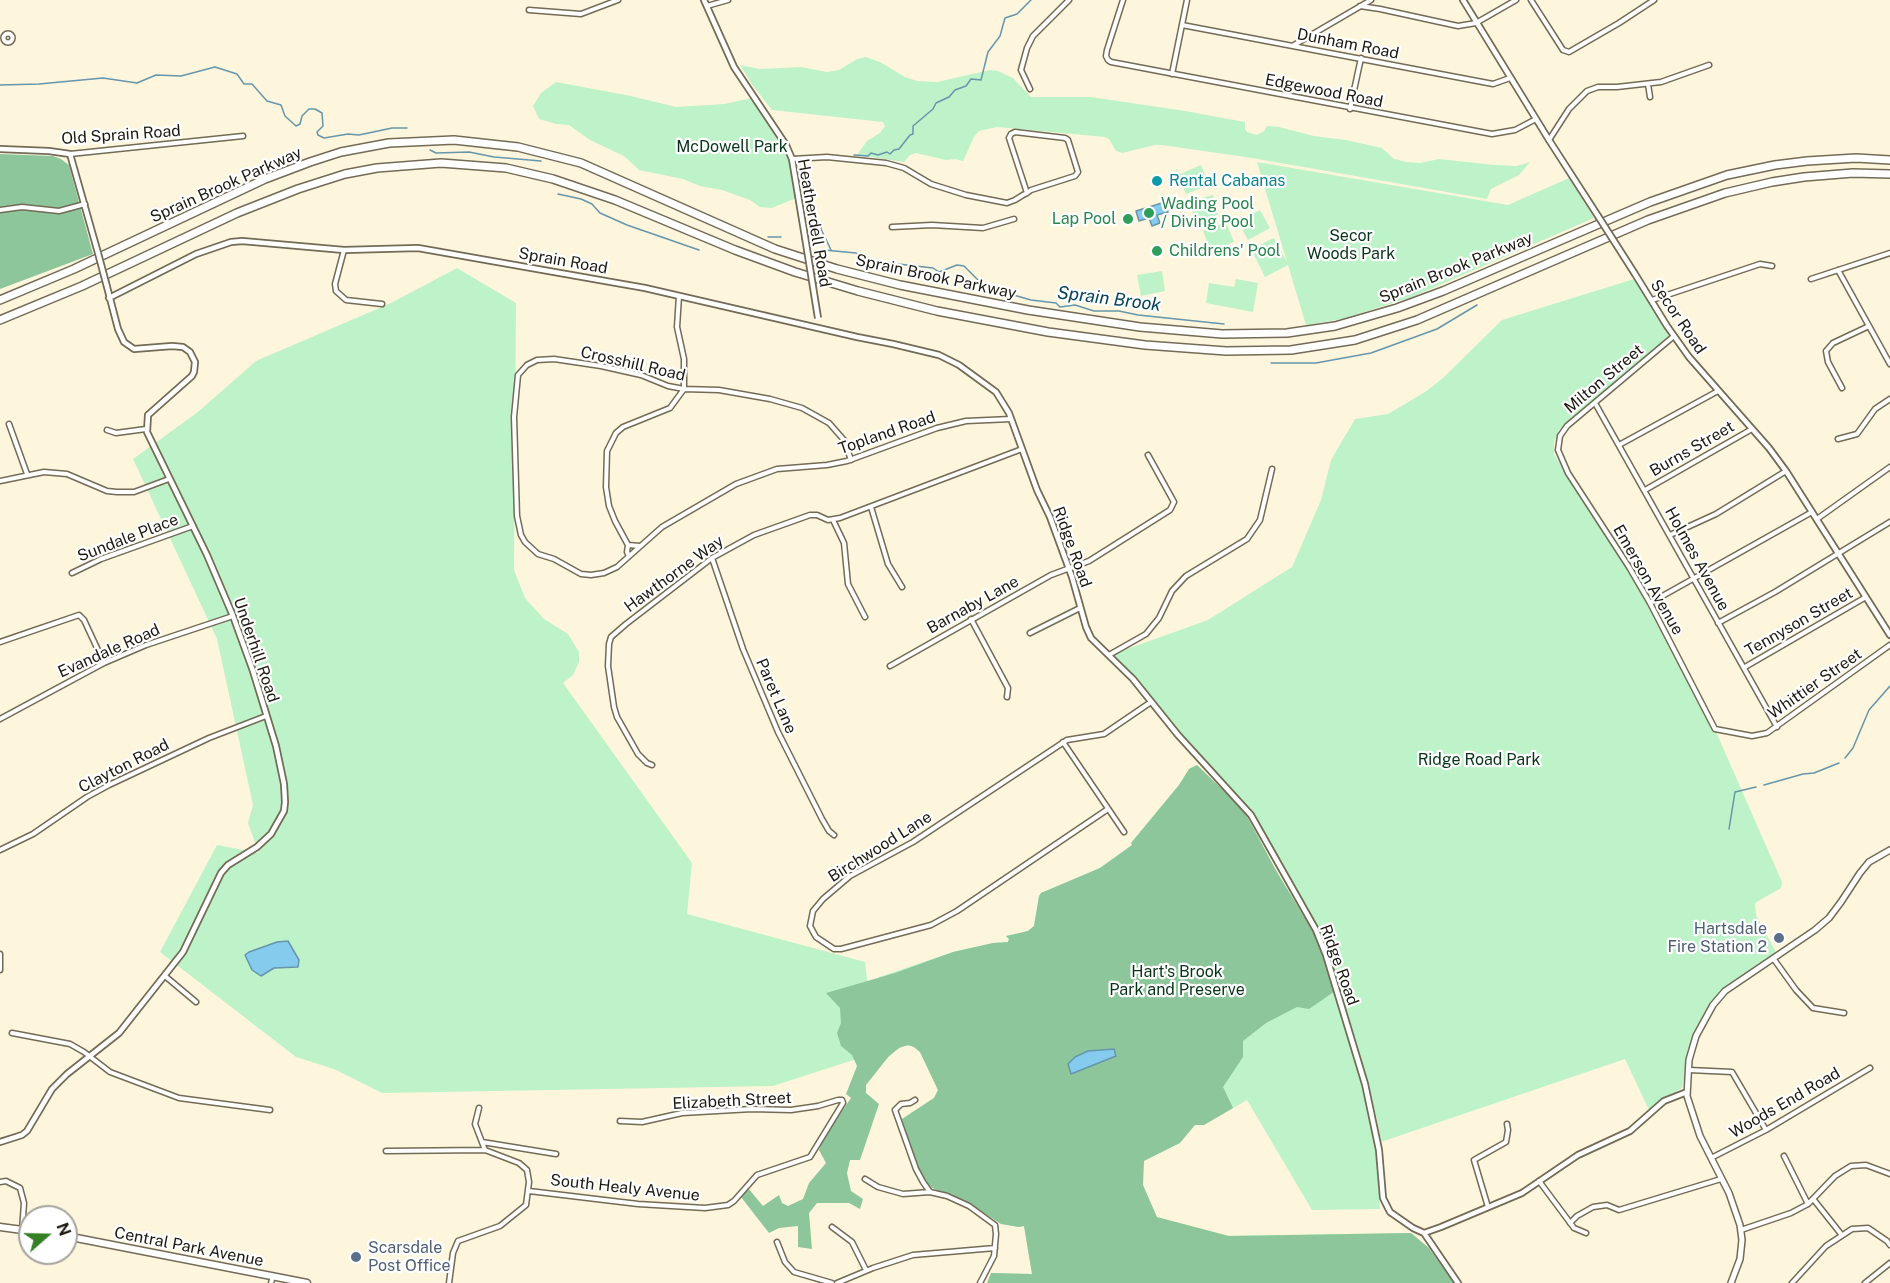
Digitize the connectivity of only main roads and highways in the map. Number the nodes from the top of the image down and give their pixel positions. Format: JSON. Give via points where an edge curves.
{"nodes":[{"id":1,"x":1890,"y":160,"type":"edge"},
{"id":2,"x":1890,"y":174,"type":"edge"},
{"id":3,"x":0,"y":300,"type":"edge"},
{"id":4,"x":0,"y":320,"type":"edge"},
{"id":5,"x":1890,"y":850,"type":"edge"},
{"id":6,"x":0,"y":1227,"type":"edge"},
{"id":7,"x":18,"y":1229,"type":"edge"},
{"id":8,"x":78,"y":1239,"type":"edge"},
{"id":9,"x":272,"y":1280,"type":"edge"},
{"id":10,"x":308,"y":1283,"type":"edge"},
{"id":11,"x":1731,"y":1283,"type":"edge"}],
"edges":[{"from":1,"to":3,"type":"highway","name":"Sprain Brook Parkway","via":[[1791,162],[1711,179],[1412,303],[1351,322],[1287,333],[1213,333],[1140,327],[1004,306],[892,283],[775,249],[566,158],[502,144],[421,140],[373,146],[294,167]]},
{"from":2,"to":4,"type":"highway","name":"Sprain Brook Parkway","via":[[1804,177],[1725,193],[1648,220],[1417,320],[1355,340],[1291,350],[1153,346],[944,312],[795,272],[553,178],[458,163],[377,168],[305,186]]},
{"from":5,"to":11,"type":"main road","via":[[1869,862],[1829,918],[1734,983],[1713,1005],[1696,1036],[1689,1060],[1687,1092],[1693,1118],[1736,1210],[1741,1230],[1740,1259]]},
{"from":6,"to":7,"type":"main road"},
{"from":8,"to":9,"type":"main road","name":"Central Park Avenue"},
{"from":9,"to":10,"type":"main road","name":"Central Park Avenue"}]}
